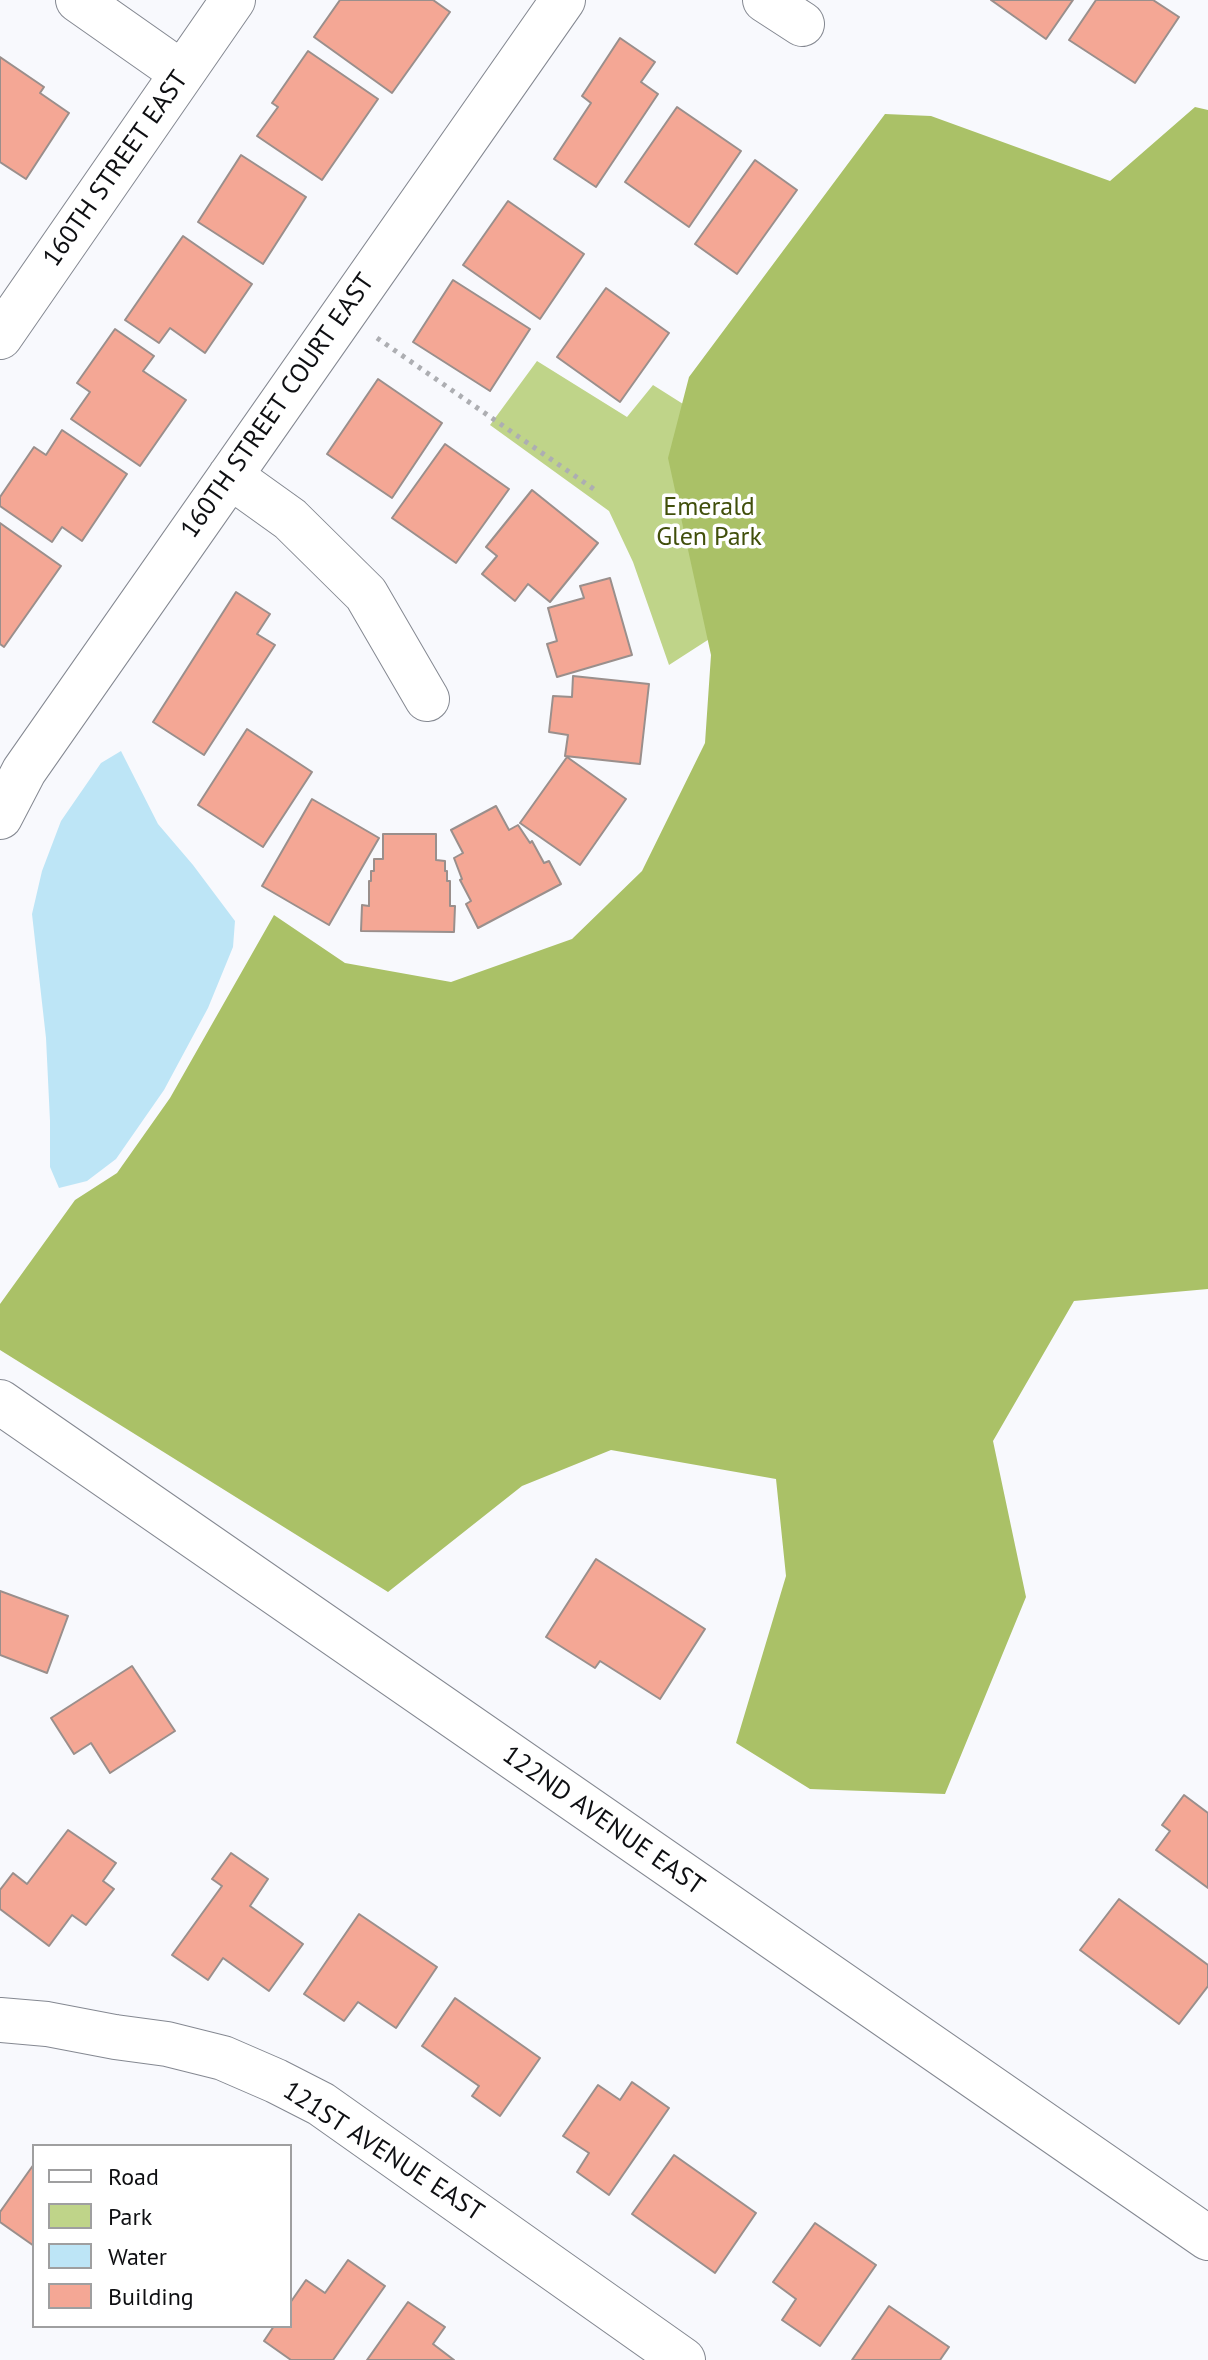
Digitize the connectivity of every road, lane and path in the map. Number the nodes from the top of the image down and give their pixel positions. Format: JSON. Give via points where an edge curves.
{"nodes":[{"id":1,"x":78,"y":0,"type":"edge"},
{"id":2,"x":233,"y":0,"type":"edge"},
{"id":3,"x":563,"y":0,"type":"edge"},
{"id":4,"x":765,"y":0,"type":"edge"},
{"id":5,"x":802,"y":24,"type":"dead end"},
{"id":6,"x":182,"y":73,"type":"junction"},
{"id":7,"x":343,"y":315,"type":"junction"},
{"id":8,"x":0,"y":337,"type":"edge"},
{"id":9,"x":230,"y":476,"type":"junction"},
{"id":10,"x":598,"y":492,"type":"dead end"},
{"id":11,"x":427,"y":699,"type":"dead end"},
{"id":12,"x":0,"y":817,"type":"edge"},
{"id":13,"x":0,"y":1402,"type":"edge"},
{"id":14,"x":0,"y":2020,"type":"edge"},
{"id":15,"x":1208,"y":2238,"type":"edge"},
{"id":16,"x":683,"y":2360,"type":"edge"}],
"edges":[{"from":1,"to":6,"type":"street"},
{"from":2,"to":6,"type":"street","name":"160TH STREET EAST"},
{"from":3,"to":7,"type":"street","name":"160TH STREET COURT EAST"},
{"from":4,"to":5,"type":"street"},
{"from":6,"to":8,"type":"street","name":"160TH STREET EAST"},
{"from":7,"to":9,"type":"street","name":"160TH STREET COURT EAST"},
{"from":7,"to":10,"type":"path"},
{"from":9,"to":11,"type":"street","via":[[290,519],[366,594]]},
{"from":9,"to":12,"type":"street","name":"160TH STREET COURT EAST","via":[[24,771]]},
{"from":13,"to":15,"type":"street","name":"122ND AVENUE EAST"},
{"from":14,"to":16,"type":"street","name":"121ST AVENUE EAST","via":[[167,2044],[223,2058],[276,2081],[321,2104]]}]}
